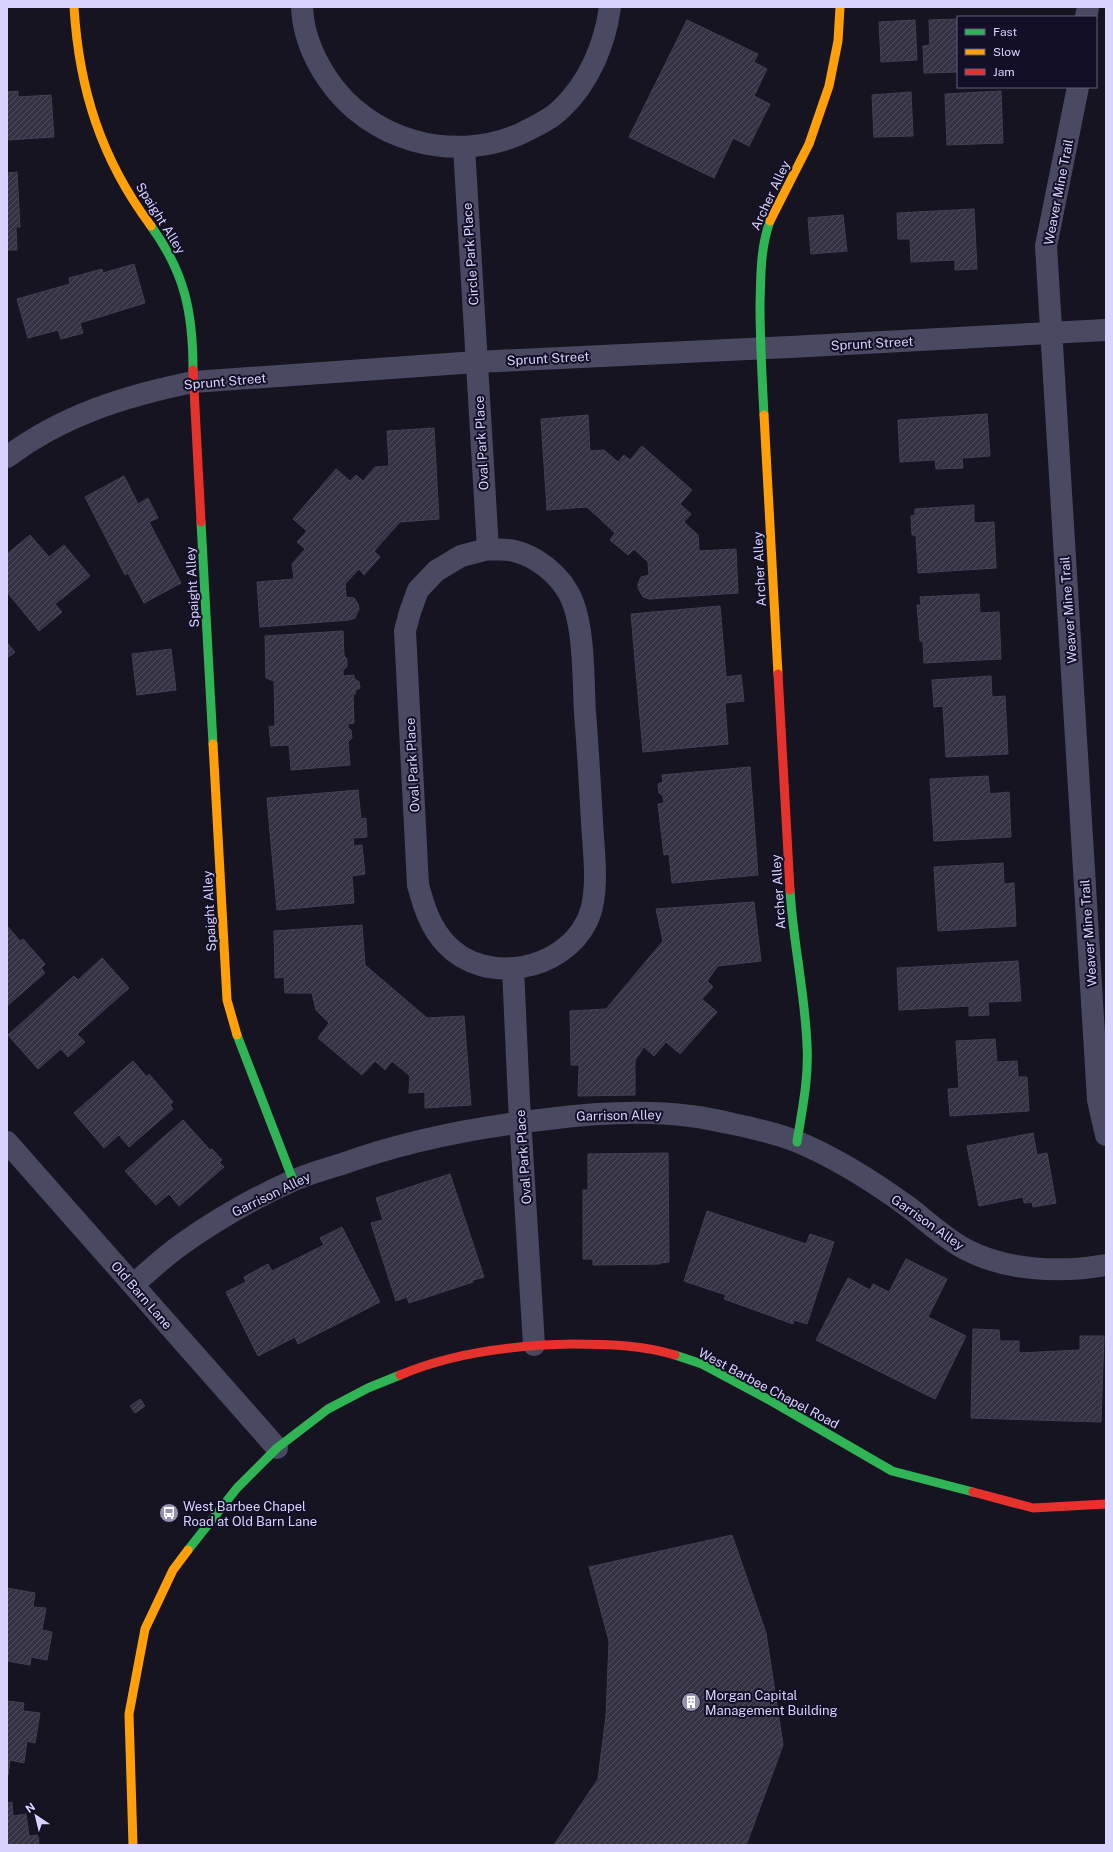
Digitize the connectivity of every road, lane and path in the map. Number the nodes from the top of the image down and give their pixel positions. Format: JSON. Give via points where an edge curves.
{"nodes":[{"id":1,"x":74,"y":7,"type":"edge"},
{"id":2,"x":302,"y":7,"type":"edge"},
{"id":3,"x":610,"y":7,"type":"edge"},
{"id":4,"x":840,"y":7,"type":"edge"},
{"id":5,"x":1078,"y":88,"type":"edge"},
{"id":6,"x":464,"y":147,"type":"junction"},
{"id":7,"x":1106,"y":330,"type":"edge"},
{"id":8,"x":1052,"y":334,"type":"junction"},
{"id":9,"x":760,"y":349,"type":"junction"},
{"id":10,"x":476,"y":362,"type":"junction"},
{"id":11,"x":193,"y":382,"type":"junction"},
{"id":12,"x":8,"y":454,"type":"edge"},
{"id":13,"x":488,"y":549,"type":"junction"},
{"id":14,"x":513,"y":969,"type":"junction"},
{"id":15,"x":520,"y":1122,"type":"junction"},
{"id":16,"x":1106,"y":1135,"type":"edge"},
{"id":17,"x":7,"y":1142,"type":"edge"},
{"id":18,"x":796,"y":1142,"type":"junction"},
{"id":19,"x":293,"y":1180,"type":"junction"},
{"id":20,"x":1106,"y":1265,"type":"edge"},
{"id":21,"x":133,"y":1285,"type":"junction"},
{"id":22,"x":534,"y":1345,"type":"junction"},
{"id":23,"x":277,"y":1448,"type":"junction"},
{"id":24,"x":1106,"y":1504,"type":"edge"},
{"id":25,"x":133,"y":1845,"type":"edge"}],
"edges":[{"from":1,"to":11,"type":"street","name":"Spaight Alley","via":[[82,74],[95,122],[132,199],[165,244],[179,273],[188,303],[193,337]]},
{"from":2,"to":6,"type":"street","via":[[305,30],[315,57],[333,87],[347,103],[381,128],[401,137],[421,143]]},
{"from":3,"to":6,"type":"street","via":[[608,26],[600,49],[575,94],[560,110],[514,136]]},
{"from":4,"to":9,"type":"street","name":"Archer Alley","via":[[838,41],[829,86],[808,144],[765,235],[762,255]]},
{"from":5,"to":8,"type":"street","name":"Weaver Mine Trail","via":[[1046,246]]},
{"from":6,"to":10,"type":"street","name":"Circle Park Place"},
{"from":7,"to":8,"type":"street","name":"Sprunt Street"},
{"from":8,"to":9,"type":"street","name":"Sprunt Street"},
{"from":8,"to":16,"type":"street","name":"Weaver Mine Trail","via":[[1098,1100]]},
{"from":9,"to":10,"type":"street","name":"Sprunt Street"},
{"from":9,"to":18,"type":"street","name":"Archer Alley","via":[[792,919],[800,966],[808,1047],[806,1086]]},
{"from":10,"to":11,"type":"street","name":"Sprunt Street"},
{"from":10,"to":13,"type":"street","name":"Oval Park Place"},
{"from":11,"to":12,"type":"street","name":"Sprunt Street","via":[[152,391],[80,414]]},
{"from":11,"to":19,"type":"street","name":"Spaight Alley","via":[[227,1000],[234,1030]]},
{"from":13,"to":14,"type":"street","name":"Oval Park Place","via":[[515,551],[538,561],[554,574],[568,592],[576,610],[580,636],[589,764],[595,875],[593,901],[588,920],[576,939],[559,953],[538,963]]},
{"from":13,"to":14,"type":"street","name":"Oval Park Place","via":[[461,556],[436,571],[418,590],[407,625],[418,885],[423,906],[433,928],[447,945],[478,964],[495,969]]},
{"from":14,"to":15,"type":"street","name":"Oval Park Place"},
{"from":15,"to":18,"type":"street","name":"Garrison Alley","via":[[596,1113],[690,1116],[724,1122]]},
{"from":15,"to":19,"type":"street","name":"Garrison Alley","via":[[443,1135],[376,1152]]},
{"from":15,"to":22,"type":"street","name":"Oval Park Place"},
{"from":17,"to":21,"type":"street","name":"Old Barn Lane"},
{"from":18,"to":20,"type":"street","name":"Garrison Alley","via":[[862,1177],[905,1204],[964,1248],[987,1259],[1052,1269],[1082,1269]]},
{"from":19,"to":21,"type":"street","name":"Garrison Alley","via":[[205,1229]]},
{"from":21,"to":23,"type":"street","name":"Old Barn Lane"},
{"from":22,"to":23,"type":"street","name":"West Barbee Chapel Road","via":[[474,1352],[406,1372],[328,1409]]},
{"from":22,"to":24,"type":"street","name":"West Barbee Chapel Road","via":[[606,1344],[659,1350],[702,1364],[892,1471],[1033,1508]]},
{"from":23,"to":25,"type":"street","name":"West Barbee Chapel Road","via":[[237,1488],[173,1570],[145,1630],[129,1714]]}]}
